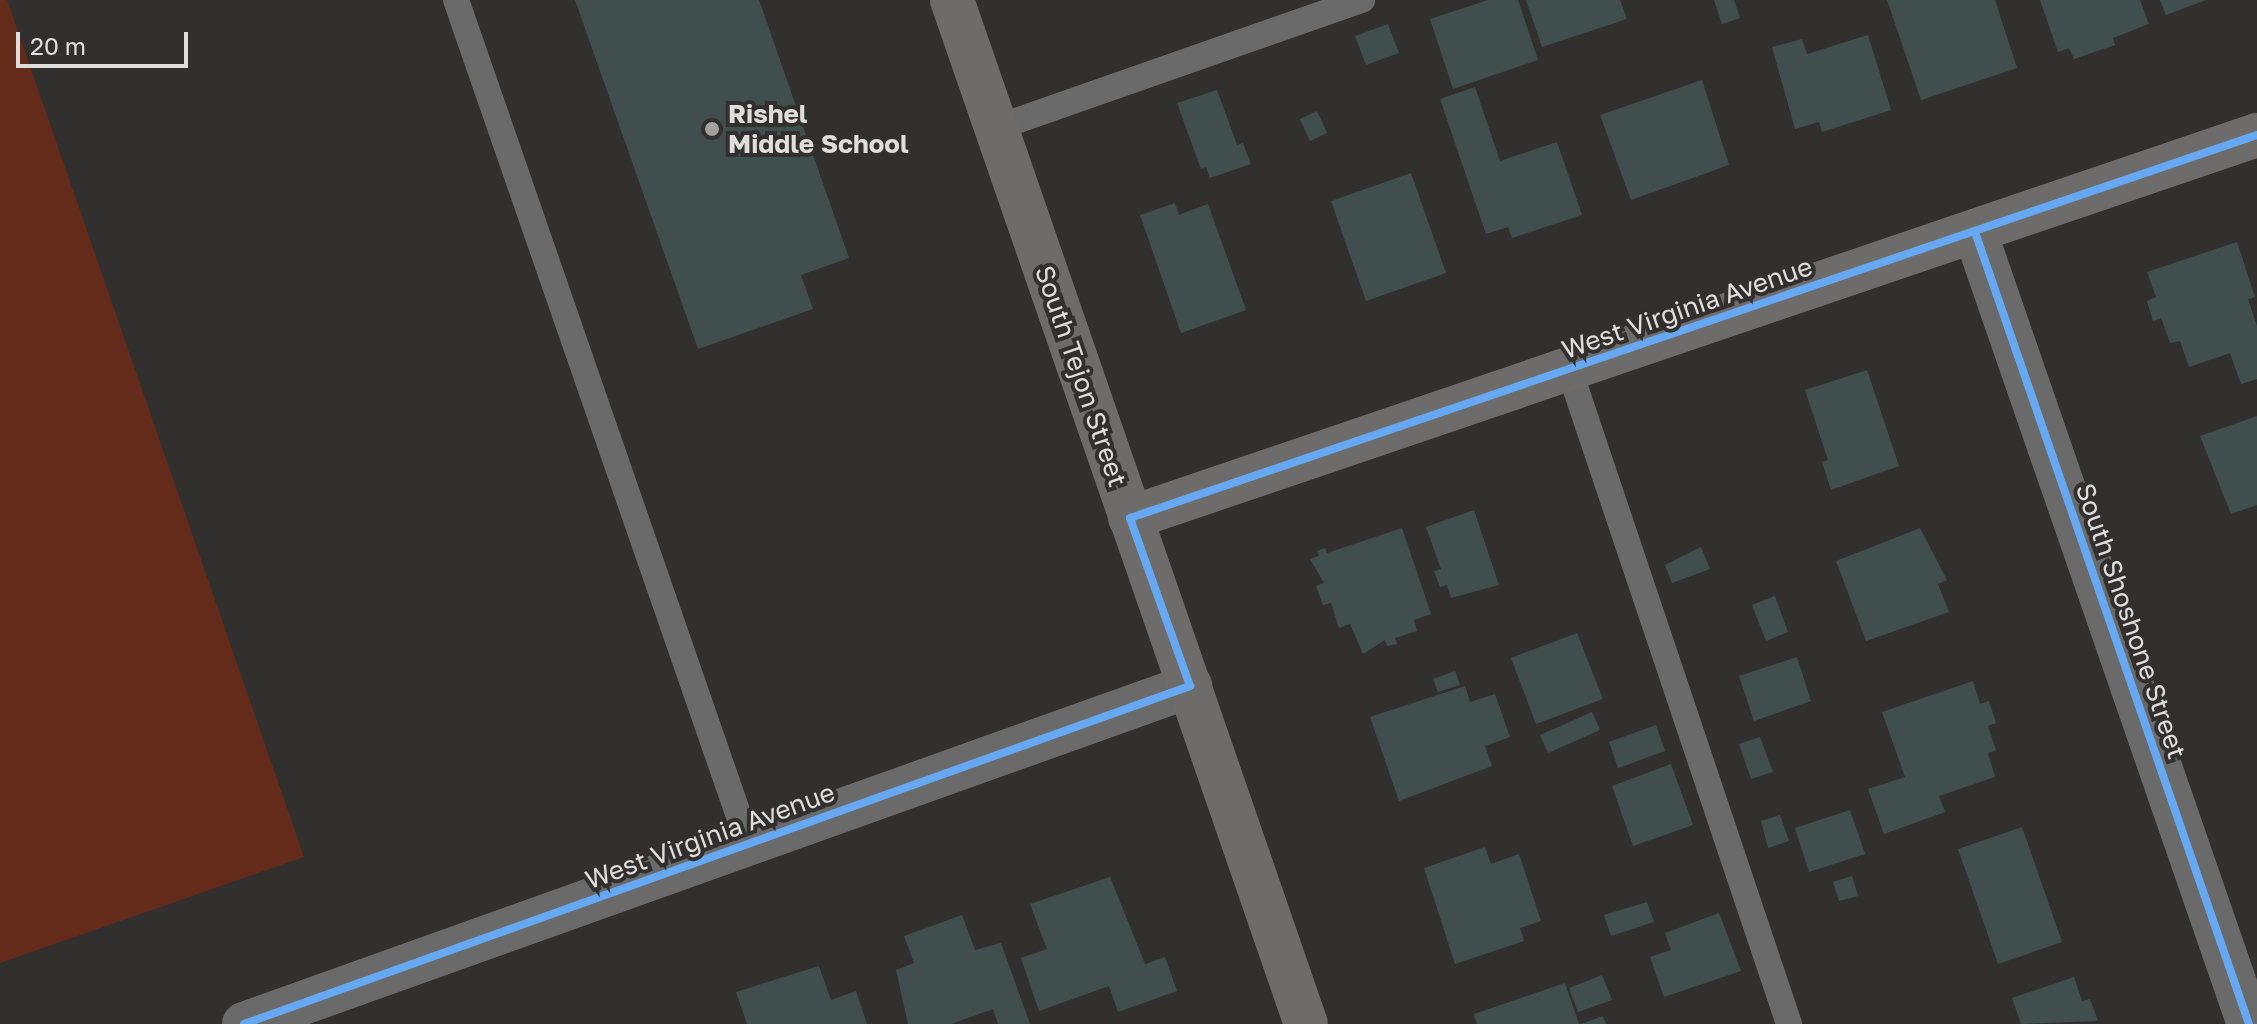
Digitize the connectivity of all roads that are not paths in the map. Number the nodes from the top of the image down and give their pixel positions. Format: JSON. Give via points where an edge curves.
{"nodes":[{"id":1,"x":456,"y":0,"type":"edge"},
{"id":2,"x":952,"y":0,"type":"edge"},
{"id":3,"x":1362,"y":0,"type":"edge"},
{"id":4,"x":996,"y":128,"type":"junction"},
{"id":5,"x":2257,"y":135,"type":"edge"},
{"id":6,"x":1975,"y":232,"type":"junction"},
{"id":7,"x":1569,"y":369,"type":"junction"},
{"id":8,"x":1130,"y":518,"type":"junction"},
{"id":9,"x":1190,"y":686,"type":"junction"},
{"id":10,"x":749,"y":845,"type":"junction"},
{"id":11,"x":244,"y":1024,"type":"edge"},
{"id":12,"x":1306,"y":1024,"type":"edge"},
{"id":13,"x":1789,"y":1024,"type":"edge"},
{"id":14,"x":2249,"y":1024,"type":"edge"}],
"edges":[{"from":1,"to":10,"type":"lane"},
{"from":2,"to":4,"type":"street","name":"South Tejon Street"},
{"from":3,"to":4,"type":"lane"},
{"from":4,"to":8,"type":"street","name":"South Tejon Street"},
{"from":5,"to":6,"type":"street","name":"West Virginia Avenue"},
{"from":6,"to":7,"type":"street","name":"West Virginia Avenue"},
{"from":6,"to":14,"type":"street","name":"South Shoshone Street"},
{"from":7,"to":8,"type":"street","name":"West Virginia Avenue"},
{"from":7,"to":13,"type":"lane"},
{"from":8,"to":9,"type":"street","name":"South Tejon Street"},
{"from":9,"to":10,"type":"street","name":"West Virginia Avenue"},
{"from":9,"to":12,"type":"street","name":"South Tejon Street"},
{"from":10,"to":11,"type":"street","name":"West Virginia Avenue"}]}
